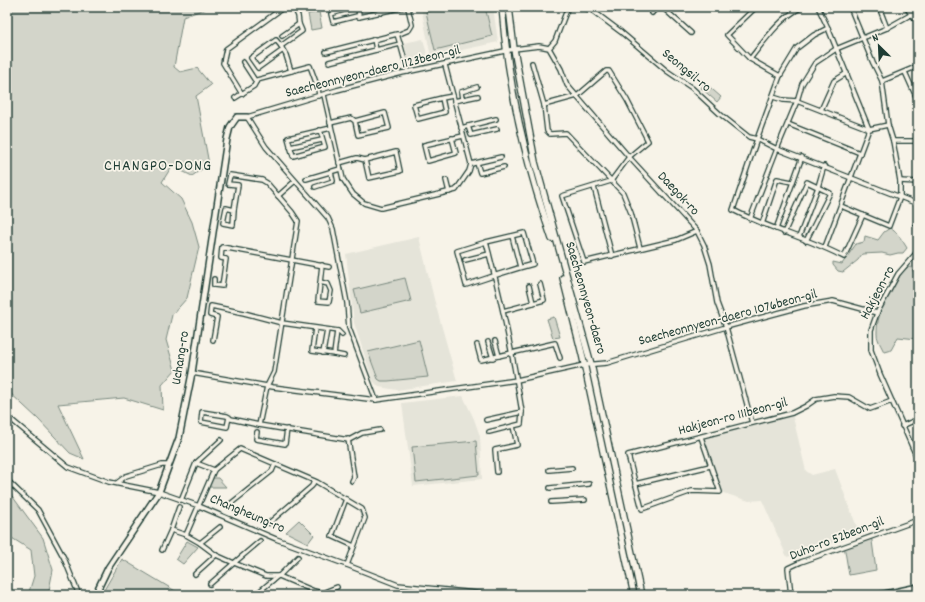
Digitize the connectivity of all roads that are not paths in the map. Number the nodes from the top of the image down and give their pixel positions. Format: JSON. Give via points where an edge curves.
{"nodes":[{"id":1,"x":284,"y":7,"type":"edge"},
{"id":2,"x":294,"y":7,"type":"edge"},
{"id":3,"x":358,"y":7,"type":"edge"},
{"id":4,"x":379,"y":7,"type":"edge"},
{"id":5,"x":405,"y":7,"type":"edge"},
{"id":6,"x":502,"y":7,"type":"edge"},
{"id":7,"x":509,"y":7,"type":"edge"},
{"id":8,"x":568,"y":7,"type":"edge"},
{"id":9,"x":582,"y":7,"type":"edge"},
{"id":10,"x":596,"y":7,"type":"edge"},
{"id":11,"x":657,"y":7,"type":"edge"},
{"id":12,"x":662,"y":7,"type":"edge"},
{"id":13,"x":677,"y":7,"type":"edge"},
{"id":14,"x":682,"y":7,"type":"edge"},
{"id":15,"x":756,"y":7,"type":"edge"},
{"id":16,"x":802,"y":7,"type":"edge"},
{"id":17,"x":818,"y":7,"type":"edge"},
{"id":18,"x":850,"y":7,"type":"edge"},
{"id":19,"x":879,"y":7,"type":"edge"},
{"id":20,"x":907,"y":7,"type":"edge"},
{"id":21,"x":351,"y":8,"type":"dead end"},
{"id":22,"x":593,"y":11,"type":"junction"},
{"id":23,"x":381,"y":13,"type":"junction"},
{"id":24,"x":652,"y":13,"type":"dead end"},
{"id":25,"x":912,"y":14,"type":"junction"},
{"id":26,"x":359,"y":17,"type":"junction"},
{"id":27,"x":918,"y":20,"type":"edge"},
{"id":28,"x":299,"y":24,"type":"junction"},
{"id":29,"x":828,"y":28,"type":"junction"},
{"id":30,"x":887,"y":28,"type":"junction"},
{"id":31,"x":691,"y":33,"type":"dead end"},
{"id":32,"x":397,"y":34,"type":"junction"},
{"id":33,"x":282,"y":36,"type":"dead end"},
{"id":34,"x":862,"y":38,"type":"junction"},
{"id":35,"x":374,"y":39,"type":"junction"},
{"id":36,"x":400,"y":44,"type":"junction"},
{"id":37,"x":282,"y":48,"type":"junction"},
{"id":38,"x":549,"y":48,"type":"junction"},
{"id":39,"x":514,"y":49,"type":"junction"},
{"id":40,"x":836,"y":49,"type":"junction"},
{"id":41,"x":376,"y":50,"type":"junction"},
{"id":42,"x":506,"y":50,"type":"junction"},
{"id":43,"x":326,"y":52,"type":"dead end"},
{"id":44,"x":750,"y":59,"type":"junction"},
{"id":45,"x":243,"y":62,"type":"dead end"},
{"id":46,"x":329,"y":62,"type":"dead end"},
{"id":47,"x":532,"y":63,"type":"dead end"},
{"id":48,"x":445,"y":65,"type":"junction"},
{"id":49,"x":918,"y":66,"type":"edge"},
{"id":50,"x":291,"y":71,"type":"junction"},
{"id":51,"x":408,"y":72,"type":"junction"},
{"id":52,"x":905,"y":72,"type":"junction"},
{"id":53,"x":847,"y":73,"type":"junction"},
{"id":54,"x":780,"y":76,"type":"junction"},
{"id":55,"x":882,"y":81,"type":"junction"},
{"id":56,"x":256,"y":82,"type":"junction"},
{"id":57,"x":477,"y":87,"type":"dead end"},
{"id":58,"x":242,"y":94,"type":"junction"},
{"id":59,"x":324,"y":95,"type":"junction"},
{"id":60,"x":319,"y":96,"type":"junction"},
{"id":61,"x":453,"y":96,"type":"junction"},
{"id":62,"x":478,"y":96,"type":"dead end"},
{"id":63,"x":577,"y":96,"type":"junction"},
{"id":64,"x":773,"y":97,"type":"junction"},
{"id":65,"x":235,"y":98,"type":"dead end"},
{"id":66,"x":442,"y":98,"type":"junction"},
{"id":67,"x":462,"y":99,"type":"junction"},
{"id":68,"x":454,"y":101,"type":"junction"},
{"id":69,"x":797,"y":101,"type":"junction"},
{"id":70,"x":918,"y":101,"type":"edge"},
{"id":71,"x":544,"y":105,"type":"junction"},
{"id":72,"x":821,"y":110,"type":"junction"},
{"id":73,"x":247,"y":117,"type":"junction"},
{"id":74,"x":496,"y":119,"type":"dead end"},
{"id":75,"x":355,"y":121,"type":"junction"},
{"id":76,"x":330,"y":123,"type":"junction"},
{"id":77,"x":788,"y":124,"type":"junction"},
{"id":78,"x":888,"y":125,"type":"junction"},
{"id":79,"x":468,"y":126,"type":"junction"},
{"id":80,"x":331,"y":128,"type":"junction"},
{"id":81,"x":461,"y":128,"type":"junction"},
{"id":82,"x":497,"y":129,"type":"dead end"},
{"id":83,"x":869,"y":129,"type":"junction"},
{"id":84,"x":320,"y":130,"type":"junction"},
{"id":85,"x":463,"y":136,"type":"junction"},
{"id":86,"x":452,"y":138,"type":"junction"},
{"id":87,"x":757,"y":139,"type":"junction"},
{"id":88,"x":322,"y":140,"type":"dead end"},
{"id":89,"x":893,"y":141,"type":"junction"},
{"id":90,"x":918,"y":141,"type":"edge"},
{"id":91,"x":290,"y":147,"type":"junction"},
{"id":92,"x":777,"y":149,"type":"junction"},
{"id":93,"x":860,"y":153,"type":"junction"},
{"id":94,"x":501,"y":157,"type":"dead end"},
{"id":95,"x":629,"y":157,"type":"junction"},
{"id":96,"x":802,"y":157,"type":"junction"},
{"id":97,"x":365,"y":160,"type":"junction"},
{"id":98,"x":477,"y":163,"type":"junction"},
{"id":99,"x":339,"y":164,"type":"junction"},
{"id":100,"x":471,"y":164,"type":"junction"},
{"id":101,"x":824,"y":166,"type":"junction"},
{"id":102,"x":504,"y":167,"type":"dead end"},
{"id":103,"x":340,"y":169,"type":"junction"},
{"id":104,"x":330,"y":172,"type":"junction"},
{"id":105,"x":851,"y":177,"type":"junction"},
{"id":106,"x":306,"y":179,"type":"dead end"},
{"id":107,"x":446,"y":180,"type":"dead end"},
{"id":108,"x":295,"y":181,"type":"junction"},
{"id":109,"x":611,"y":181,"type":"junction"},
{"id":110,"x":792,"y":182,"type":"junction"},
{"id":111,"x":900,"y":182,"type":"junction"},
{"id":112,"x":918,"y":182,"type":"edge"},
{"id":113,"x":315,"y":187,"type":"dead end"},
{"id":114,"x":594,"y":187,"type":"junction"},
{"id":115,"x":818,"y":187,"type":"junction"},
{"id":116,"x":449,"y":192,"type":"junction"},
{"id":117,"x":278,"y":196,"type":"junction"},
{"id":118,"x":900,"y":196,"type":"junction"},
{"id":119,"x":918,"y":204,"type":"edge"},
{"id":120,"x":841,"y":206,"type":"junction"},
{"id":121,"x":234,"y":210,"type":"junction"},
{"id":122,"x":863,"y":215,"type":"junction"},
{"id":123,"x":750,"y":219,"type":"junction"},
{"id":124,"x":762,"y":224,"type":"junction"},
{"id":125,"x":776,"y":229,"type":"junction"},
{"id":126,"x":697,"y":231,"type":"junction"},
{"id":127,"x":784,"y":233,"type":"junction"},
{"id":128,"x":512,"y":236,"type":"junction"},
{"id":129,"x":799,"y":237,"type":"junction"},
{"id":130,"x":806,"y":241,"type":"junction"},
{"id":131,"x":486,"y":242,"type":"junction"},
{"id":132,"x":825,"y":247,"type":"junction"},
{"id":133,"x":640,"y":248,"type":"junction"},
{"id":134,"x":918,"y":251,"type":"edge"},
{"id":135,"x":489,"y":254,"type":"junction"},
{"id":136,"x":612,"y":256,"type":"junction"},
{"id":137,"x":465,"y":260,"type":"dead end"},
{"id":138,"x":292,"y":261,"type":"junction"},
{"id":139,"x":322,"y":265,"type":"junction"},
{"id":140,"x":329,"y":267,"type":"dead end"},
{"id":141,"x":520,"y":267,"type":"junction"},
{"id":142,"x":495,"y":276,"type":"junction"},
{"id":143,"x":214,"y":279,"type":"dead end"},
{"id":144,"x":320,"y":282,"type":"junction"},
{"id":145,"x":540,"y":284,"type":"dead end"},
{"id":146,"x":529,"y":286,"type":"dead end"},
{"id":147,"x":533,"y":303,"type":"junction"},
{"id":148,"x":503,"y":312,"type":"junction"},
{"id":149,"x":877,"y":313,"type":"junction"},
{"id":150,"x":282,"y":323,"type":"junction"},
{"id":151,"x":726,"y":326,"type":"junction"},
{"id":152,"x":316,"y":328,"type":"junction"},
{"id":153,"x":326,"y":330,"type":"junction"},
{"id":154,"x":337,"y":331,"type":"junction"},
{"id":155,"x":342,"y":335,"type":"dead end"},
{"id":156,"x":213,"y":340,"type":"dead end"},
{"id":157,"x":495,"y":341,"type":"dead end"},
{"id":158,"x":488,"y":342,"type":"dead end"},
{"id":159,"x":477,"y":346,"type":"dead end"},
{"id":160,"x":324,"y":353,"type":"junction"},
{"id":161,"x":511,"y":353,"type":"junction"},
{"id":162,"x":334,"y":354,"type":"junction"},
{"id":163,"x":344,"y":356,"type":"dead end"},
{"id":164,"x":499,"y":356,"type":"junction"},
{"id":165,"x":493,"y":358,"type":"junction"},
{"id":166,"x":560,"y":358,"type":"dead end"},
{"id":167,"x":591,"y":364,"type":"junction"},
{"id":168,"x":584,"y":365,"type":"junction"},
{"id":169,"x":192,"y":373,"type":"junction"},
{"id":170,"x":517,"y":380,"type":"junction"},
{"id":171,"x":267,"y":386,"type":"junction"},
{"id":172,"x":376,"y":400,"type":"junction"},
{"id":173,"x":892,"y":401,"type":"junction"},
{"id":174,"x":522,"y":412,"type":"junction"},
{"id":175,"x":7,"y":416,"type":"edge"},
{"id":176,"x":229,"y":417,"type":"junction"},
{"id":177,"x":918,"y":419,"type":"edge"},
{"id":178,"x":486,"y":420,"type":"dead end"},
{"id":179,"x":752,"y":423,"type":"junction"},
{"id":180,"x":259,"y":424,"type":"junction"},
{"id":181,"x":513,"y":426,"type":"junction"},
{"id":182,"x":902,"y":426,"type":"junction"},
{"id":183,"x":287,"y":429,"type":"junction"},
{"id":184,"x":380,"y":430,"type":"dead end"},
{"id":185,"x":256,"y":432,"type":"dead end"},
{"id":186,"x":489,"y":432,"type":"dead end"},
{"id":187,"x":701,"y":437,"type":"junction"},
{"id":188,"x":348,"y":439,"type":"junction"},
{"id":189,"x":221,"y":440,"type":"dead end"},
{"id":190,"x":918,"y":460,"type":"edge"},
{"id":191,"x":196,"y":462,"type":"junction"},
{"id":192,"x":275,"y":464,"type":"junction"},
{"id":193,"x":170,"y":465,"type":"junction"},
{"id":194,"x":710,"y":466,"type":"junction"},
{"id":195,"x":572,"y":468,"type":"dead end"},
{"id":196,"x":214,"y":470,"type":"junction"},
{"id":197,"x":549,"y":470,"type":"dead end"},
{"id":198,"x":497,"y":472,"type":"dead end"},
{"id":199,"x":7,"y":480,"type":"edge"},
{"id":200,"x":314,"y":481,"type":"junction"},
{"id":201,"x":352,"y":481,"type":"dead end"},
{"id":202,"x":117,"y":483,"type":"junction"},
{"id":203,"x":589,"y":484,"type":"dead end"},
{"id":204,"x":635,"y":484,"type":"junction"},
{"id":205,"x":550,"y":488,"type":"dead end"},
{"id":206,"x":159,"y":492,"type":"junction"},
{"id":207,"x":346,"y":499,"type":"junction"},
{"id":208,"x":181,"y":500,"type":"junction"},
{"id":209,"x":585,"y":500,"type":"dead end"},
{"id":210,"x":551,"y":502,"type":"dead end"},
{"id":211,"x":229,"y":505,"type":"dead end"},
{"id":212,"x":198,"y":506,"type":"junction"},
{"id":213,"x":179,"y":507,"type":"dead end"},
{"id":214,"x":918,"y":520,"type":"edge"},
{"id":215,"x":269,"y":522,"type":"dead end"},
{"id":216,"x":220,"y":527,"type":"dead end"},
{"id":217,"x":171,"y":530,"type":"junction"},
{"id":218,"x":186,"y":535,"type":"junction"},
{"id":219,"x":260,"y":541,"type":"dead end"},
{"id":220,"x":200,"y":543,"type":"junction"},
{"id":221,"x":354,"y":546,"type":"junction"},
{"id":222,"x":162,"y":550,"type":"dead end"},
{"id":223,"x":216,"y":555,"type":"junction"},
{"id":224,"x":298,"y":557,"type":"dead end"},
{"id":225,"x":234,"y":562,"type":"junction"},
{"id":226,"x":347,"y":565,"type":"junction"},
{"id":227,"x":629,"y":566,"type":"junction"},
{"id":228,"x":194,"y":574,"type":"dead end"},
{"id":229,"x":279,"y":576,"type":"junction"},
{"id":230,"x":638,"y":576,"type":"junction"},
{"id":231,"x":210,"y":584,"type":"dead end"},
{"id":232,"x":337,"y":587,"type":"dead end"},
{"id":233,"x":918,"y":588,"type":"edge"},
{"id":234,"x":314,"y":591,"type":"junction"},
{"id":235,"x":79,"y":595,"type":"edge"},
{"id":236,"x":95,"y":595,"type":"edge"},
{"id":237,"x":255,"y":595,"type":"edge"},
{"id":238,"x":310,"y":595,"type":"edge"},
{"id":239,"x":495,"y":595,"type":"edge"},
{"id":240,"x":634,"y":595,"type":"edge"},
{"id":241,"x":642,"y":595,"type":"edge"},
{"id":242,"x":791,"y":595,"type":"edge"},
{"id":243,"x":880,"y":595,"type":"edge"}],
"edges":[{"from":1,"to":58,"type":"street","via":[[226,49],[223,64]]},
{"from":2,"to":28,"type":"street"},
{"from":3,"to":26,"type":"street"},
{"from":4,"to":23,"type":"street"},
{"from":5,"to":23,"type":"street"},
{"from":5,"to":32,"type":"street","via":[[408,8],[412,25],[409,30]]},
{"from":6,"to":42,"type":"main road","name":"Saecheonnyeon-daero"},
{"from":7,"to":39,"type":"main road","name":"Saecheonnyeon-daero"},
{"from":8,"to":38,"type":"street","via":[[556,41]]},
{"from":9,"to":22,"type":"street","name":"Seongsil-ro"},
{"from":10,"to":22,"type":"street"},
{"from":11,"to":24,"type":"street"},
{"from":12,"to":31,"type":"street"},
{"from":13,"to":14,"type":"street"},
{"from":15,"to":44,"type":"street","via":[[726,35]]},
{"from":16,"to":44,"type":"street","via":[[779,24]]},
{"from":17,"to":29,"type":"street"},
{"from":18,"to":34,"type":"street"},
{"from":19,"to":30,"type":"street"},
{"from":20,"to":25,"type":"main road"},
{"from":21,"to":26,"type":"street","via":[[331,14],[333,22]]},
{"from":22,"to":87,"type":"street","name":"Seongsil-ro","via":[[640,46],[749,137]]},
{"from":23,"to":26,"type":"street"},
{"from":25,"to":27,"type":"main road"},
{"from":25,"to":30,"type":"street"},
{"from":28,"to":33,"type":"street"},
{"from":28,"to":37,"type":"street","via":[[302,31]]},
{"from":29,"to":40,"type":"street"},
{"from":29,"to":54,"type":"street","via":[[797,48]]},
{"from":30,"to":34,"type":"street"},
{"from":32,"to":35,"type":"street"},
{"from":32,"to":36,"type":"street"},
{"from":34,"to":40,"type":"street"},
{"from":34,"to":55,"type":"street"},
{"from":35,"to":41,"type":"street"},
{"from":35,"to":43,"type":"street"},
{"from":36,"to":41,"type":"street"},
{"from":36,"to":51,"type":"street"},
{"from":37,"to":37,"type":"street","via":[[258,68],[251,58],[276,40]]},
{"from":37,"to":50,"type":"street"},
{"from":38,"to":39,"type":"street","via":[[539,46]]},
{"from":38,"to":63,"type":"street","name":"Daegok-ro","via":[[567,85]]},
{"from":39,"to":42,"type":"street"},
{"from":39,"to":167,"type":"main road","name":"Saecheonnyeon-daero","via":[[535,162]]},
{"from":40,"to":53,"type":"street"},
{"from":40,"to":69,"type":"street","via":[[815,63],[802,84]]},
{"from":41,"to":46,"type":"street"},
{"from":42,"to":48,"type":"street","name":"Saecheonnyeon-daero 1123beon-gil"},
{"from":42,"to":168,"type":"main road","name":"Saecheonnyeon-daero","via":[[522,134],[540,206],[556,252]]},
{"from":44,"to":54,"type":"street"},
{"from":45,"to":56,"type":"street"},
{"from":47,"to":71,"type":"street"},
{"from":48,"to":51,"type":"street","name":"Saecheonnyeon-daero 1123beon-gil"},
{"from":48,"to":61,"type":"street"},
{"from":49,"to":52,"type":"street"},
{"from":50,"to":56,"type":"street"},
{"from":50,"to":60,"type":"street","via":[[310,66]]},
{"from":51,"to":59,"type":"street","name":"Saecheonnyeon-daero 1123beon-gil"},
{"from":52,"to":55,"type":"street"},
{"from":52,"to":70,"type":"street"},
{"from":53,"to":72,"type":"street","via":[[834,81]]},
{"from":53,"to":83,"type":"street"},
{"from":54,"to":64,"type":"street"},
{"from":55,"to":78,"type":"street"},
{"from":56,"to":58,"type":"street"},
{"from":57,"to":67,"type":"street","via":[[461,92]]},
{"from":58,"to":65,"type":"street"},
{"from":59,"to":60,"type":"street","name":"Saecheonnyeon-daero 1123beon-gil"},
{"from":59,"to":76,"type":"street"},
{"from":60,"to":73,"type":"street","name":"Saecheonnyeon-daero 1123beon-gil"},
{"from":61,"to":66,"type":"street"},
{"from":61,"to":68,"type":"street"},
{"from":62,"to":67,"type":"street"},
{"from":63,"to":71,"type":"street"},
{"from":63,"to":95,"type":"street","name":"Daegok-ro"},
{"from":63,"to":95,"type":"street","via":[[606,71],[610,71],[648,141]]},
{"from":64,"to":69,"type":"street"},
{"from":64,"to":87,"type":"street"},
{"from":66,"to":66,"type":"street","via":[[445,112],[418,119],[414,105]]},
{"from":67,"to":68,"type":"street"},
{"from":68,"to":81,"type":"street"},
{"from":69,"to":72,"type":"street"},
{"from":69,"to":77,"type":"street"},
{"from":71,"to":109,"type":"street","via":[[547,131],[550,134],[566,133]]},
{"from":72,"to":83,"type":"street"},
{"from":73,"to":108,"type":"street","via":[[266,147]]},
{"from":73,"to":169,"type":"main road","name":"Uchang-ro","via":[[237,116],[230,127],[227,139]]},
{"from":74,"to":79,"type":"street"},
{"from":75,"to":75,"type":"street","via":[[358,135],[389,128],[385,112]]},
{"from":75,"to":76,"type":"street","via":[[352,118]]},
{"from":76,"to":80,"type":"street"},
{"from":77,"to":92,"type":"street"},
{"from":77,"to":93,"type":"street"},
{"from":78,"to":83,"type":"street"},
{"from":78,"to":89,"type":"street"},
{"from":79,"to":81,"type":"street"},
{"from":79,"to":82,"type":"street","via":[[471,136]]},
{"from":80,"to":84,"type":"street"},
{"from":80,"to":99,"type":"street"},
{"from":81,"to":85,"type":"street"},
{"from":83,"to":93,"type":"street"},
{"from":84,"to":91,"type":"street","via":[[288,138]]},
{"from":84,"to":91,"type":"street","via":[[325,147],[293,156]]},
{"from":85,"to":86,"type":"street"},
{"from":85,"to":100,"type":"street"},
{"from":86,"to":86,"type":"street","via":[[424,145],[428,161],[456,153]]},
{"from":87,"to":92,"type":"street","name":"Seongsil-ro"},
{"from":87,"to":123,"type":"street","via":[[733,210]]},
{"from":88,"to":91,"type":"street"},
{"from":89,"to":90,"type":"street"},
{"from":89,"to":111,"type":"street"},
{"from":92,"to":96,"type":"street","name":"Seongsil-ro"},
{"from":92,"to":123,"type":"street"},
{"from":93,"to":105,"type":"street"},
{"from":94,"to":98,"type":"street"},
{"from":95,"to":109,"type":"street"},
{"from":95,"to":126,"type":"street","name":"Daegok-ro"},
{"from":96,"to":101,"type":"street","name":"Seongsil-ro"},
{"from":96,"to":110,"type":"street"},
{"from":97,"to":97,"type":"street","via":[[369,178],[400,171],[396,152]]},
{"from":97,"to":99,"type":"street","via":[[357,158]]},
{"from":98,"to":100,"type":"street"},
{"from":98,"to":102,"type":"street","via":[[480,173]]},
{"from":99,"to":103,"type":"street"},
{"from":100,"to":116,"type":"street","via":[[456,190]]},
{"from":101,"to":105,"type":"street","name":"Seongsil-ro"},
{"from":101,"to":115,"type":"street"},
{"from":103,"to":104,"type":"street"},
{"from":103,"to":116,"type":"street","via":[[353,194],[364,203],[381,208]]},
{"from":104,"to":106,"type":"street"},
{"from":104,"to":113,"type":"street","via":[[333,182]]},
{"from":105,"to":118,"type":"street","name":"Seongsil-ro"},
{"from":105,"to":120,"type":"street"},
{"from":107,"to":116,"type":"street"},
{"from":108,"to":117,"type":"street"},
{"from":108,"to":172,"type":"street","via":[[328,218],[333,229],[347,303],[349,328]]},
{"from":109,"to":114,"type":"street"},
{"from":109,"to":133,"type":"street","via":[[623,193],[628,203]]},
{"from":110,"to":124,"type":"street","via":[[777,179]]},
{"from":110,"to":125,"type":"street"},
{"from":111,"to":112,"type":"street"},
{"from":111,"to":118,"type":"street"},
{"from":114,"to":136,"type":"street"},
{"from":114,"to":136,"type":"street","via":[[562,196],[584,262]]},
{"from":115,"to":127,"type":"street","via":[[807,182]]},
{"from":115,"to":129,"type":"street"},
{"from":115,"to":130,"type":"street","via":[[830,192]]},
{"from":117,"to":121,"type":"street","via":[[262,180],[230,175],[228,184],[238,185]]},
{"from":117,"to":138,"type":"street","via":[[298,221]]},
{"from":118,"to":119,"type":"street","name":"Seongsil-ro"},
{"from":118,"to":122,"type":"street","via":[[889,226]]},
{"from":120,"to":122,"type":"street"},
{"from":120,"to":132,"type":"street"},
{"from":121,"to":121,"type":"street","via":[[226,208],[223,223],[233,225]]},
{"from":122,"to":132,"type":"street","via":[[844,257]]},
{"from":123,"to":124,"type":"street"},
{"from":124,"to":125,"type":"street"},
{"from":125,"to":127,"type":"street"},
{"from":126,"to":133,"type":"street","via":[[676,240]]},
{"from":126,"to":151,"type":"street","name":"Daegok-ro","via":[[710,264]]},
{"from":127,"to":129,"type":"street"},
{"from":128,"to":131,"type":"street"},
{"from":128,"to":141,"type":"street"},
{"from":128,"to":141,"type":"street","via":[[524,233],[532,264]]},
{"from":129,"to":130,"type":"street"},
{"from":130,"to":132,"type":"street"},
{"from":131,"to":135,"type":"street"},
{"from":131,"to":142,"type":"street","via":[[457,251],[466,285]]},
{"from":133,"to":136,"type":"street"},
{"from":134,"to":149,"type":"street","name":"Hakjeon-ro","via":[[898,274]]},
{"from":135,"to":137,"type":"street"},
{"from":135,"to":142,"type":"street"},
{"from":138,"to":139,"type":"street"},
{"from":138,"to":143,"type":"street","via":[[222,247],[221,258],[226,259],[222,286],[214,285]]},
{"from":138,"to":150,"type":"street"},
{"from":139,"to":140,"type":"street"},
{"from":139,"to":144,"type":"street"},
{"from":141,"to":142,"type":"street"},
{"from":142,"to":148,"type":"street"},
{"from":144,"to":144,"type":"street","via":[[318,301],[329,302],[331,291],[328,284]]},
{"from":145,"to":147,"type":"street","via":[[544,300]]},
{"from":146,"to":147,"type":"street"},
{"from":147,"to":148,"type":"street"},
{"from":148,"to":161,"type":"street"},
{"from":149,"to":151,"type":"street","name":"Saecheonnyeon-daero 1076beon-gil","via":[[833,302],[804,306]]},
{"from":149,"to":173,"type":"street","name":"Hakjeon-ro","via":[[871,330],[871,350]]},
{"from":150,"to":152,"type":"street"},
{"from":150,"to":156,"type":"street","via":[[211,306],[210,315],[217,317]]},
{"from":150,"to":171,"type":"street","via":[[274,372]]},
{"from":151,"to":167,"type":"street","name":"Saecheonnyeon-daero 1076beon-gil","via":[[607,363]]},
{"from":151,"to":179,"type":"street","name":"Daegok-ro"},
{"from":152,"to":153,"type":"street"},
{"from":152,"to":160,"type":"street","via":[[312,351]]},
{"from":153,"to":154,"type":"street"},
{"from":153,"to":160,"type":"street"},
{"from":154,"to":155,"type":"street"},
{"from":154,"to":162,"type":"street"},
{"from":157,"to":164,"type":"street"},
{"from":158,"to":165,"type":"street"},
{"from":159,"to":165,"type":"street","via":[[481,360]]},
{"from":160,"to":162,"type":"street"},
{"from":161,"to":164,"type":"street"},
{"from":161,"to":166,"type":"street","via":[[555,343]]},
{"from":161,"to":170,"type":"street"},
{"from":162,"to":163,"type":"street"},
{"from":164,"to":165,"type":"street"},
{"from":167,"to":168,"type":"street","name":"Saecheonnyeon-daero 1076beon-gil"},
{"from":167,"to":230,"type":"main road","name":"Saecheonnyeon-daero"},
{"from":168,"to":170,"type":"street","name":"Saecheonnyeon-daero 1076beon-gil"},
{"from":168,"to":227,"type":"main road","name":"Saecheonnyeon-daero"},
{"from":169,"to":171,"type":"street","name":"Saecheonnyeon-daero 1076beon-gil"},
{"from":169,"to":193,"type":"main road","name":"Uchang-ro","via":[[179,438]]},
{"from":170,"to":172,"type":"street","name":"Saecheonnyeon-daero 1076beon-gil"},
{"from":170,"to":174,"type":"street"},
{"from":171,"to":172,"type":"street","name":"Saecheonnyeon-daero 1076beon-gil"},
{"from":171,"to":180,"type":"street"},
{"from":173,"to":179,"type":"street","name":"Hakjeon-ro 111beon-gil","via":[[870,409],[849,397],[834,396],[816,399],[792,413]]},
{"from":173,"to":182,"type":"street","name":"Hakjeon-ro"},
{"from":174,"to":178,"type":"street"},
{"from":174,"to":181,"type":"street","via":[[521,424]]},
{"from":175,"to":202,"type":"street","name":"Changheung-ro","via":[[68,467]]},
{"from":176,"to":176,"type":"street","via":[[202,412],[201,422],[227,427]]},
{"from":176,"to":180,"type":"street"},
{"from":177,"to":182,"type":"street"},
{"from":179,"to":187,"type":"street","name":"Hakjeon-ro 111beon-gil"},
{"from":180,"to":183,"type":"street"},
{"from":181,"to":186,"type":"street"},
{"from":181,"to":198,"type":"street","via":[[517,445],[495,450]]},
{"from":182,"to":190,"type":"street","name":"Hakjeon-ro"},
{"from":183,"to":185,"type":"street","via":[[285,444],[256,439]]},
{"from":183,"to":188,"type":"street"},
{"from":184,"to":188,"type":"street"},
{"from":187,"to":194,"type":"street"},
{"from":187,"to":204,"type":"street","name":"Hakjeon-ro 111beon-gil","via":[[628,455]]},
{"from":188,"to":201,"type":"street","via":[[354,477]]},
{"from":189,"to":191,"type":"street"},
{"from":191,"to":196,"type":"street"},
{"from":191,"to":208,"type":"street"},
{"from":192,"to":196,"type":"street","via":[[240,449]]},
{"from":192,"to":200,"type":"street"},
{"from":192,"to":211,"type":"street","via":[[272,471]]},
{"from":193,"to":202,"type":"street","via":[[126,476]]},
{"from":193,"to":206,"type":"main road","name":"Uchang-ro"},
{"from":194,"to":204,"type":"street"},
{"from":194,"to":204,"type":"street","name":"Hakjeon-ro 111beon-gil","via":[[720,492],[692,491],[642,509]]},
{"from":195,"to":197,"type":"street"},
{"from":196,"to":212,"type":"street"},
{"from":199,"to":235,"type":"street","via":[[38,510],[64,558]]},
{"from":200,"to":207,"type":"street"},
{"from":200,"to":215,"type":"street","via":[[312,486]]},
{"from":202,"to":206,"type":"street","name":"Changheung-ro"},
{"from":203,"to":205,"type":"street"},
{"from":206,"to":208,"type":"street","name":"Changheung-ro"},
{"from":206,"to":236,"type":"main road","name":"Uchang-ro","via":[[108,568]]},
{"from":207,"to":221,"type":"street","via":[[362,509],[366,518]]},
{"from":207,"to":221,"type":"street","via":[[332,536]]},
{"from":208,"to":212,"type":"street","name":"Changheung-ro"},
{"from":209,"to":210,"type":"street"},
{"from":212,"to":218,"type":"street"},
{"from":212,"to":226,"type":"street","name":"Changheung-ro"},
{"from":213,"to":217,"type":"street"},
{"from":214,"to":242,"type":"street","name":"Duho-ro 52beon-gil","via":[[788,568]]},
{"from":216,"to":220,"type":"street"},
{"from":217,"to":218,"type":"street"},
{"from":217,"to":222,"type":"street"},
{"from":218,"to":220,"type":"street"},
{"from":219,"to":225,"type":"street"},
{"from":220,"to":223,"type":"street"},
{"from":221,"to":226,"type":"street"},
{"from":223,"to":225,"type":"street"},
{"from":223,"to":228,"type":"street"},
{"from":224,"to":229,"type":"street"},
{"from":225,"to":229,"type":"street","via":[[266,576]]},
{"from":225,"to":231,"type":"street"},
{"from":226,"to":239,"type":"street","name":"Changheung-ro","via":[[398,585]]},
{"from":227,"to":230,"type":"main road","via":[[635,578]]},
{"from":227,"to":240,"type":"main road","name":"Saecheonnyeon-daero"},
{"from":229,"to":234,"type":"street"},
{"from":229,"to":237,"type":"street"},
{"from":230,"to":241,"type":"main road","name":"Saecheonnyeon-daero"},
{"from":232,"to":234,"type":"street","via":[[322,593]]},
{"from":233,"to":243,"type":"main road"},
{"from":234,"to":238,"type":"street"}]}
